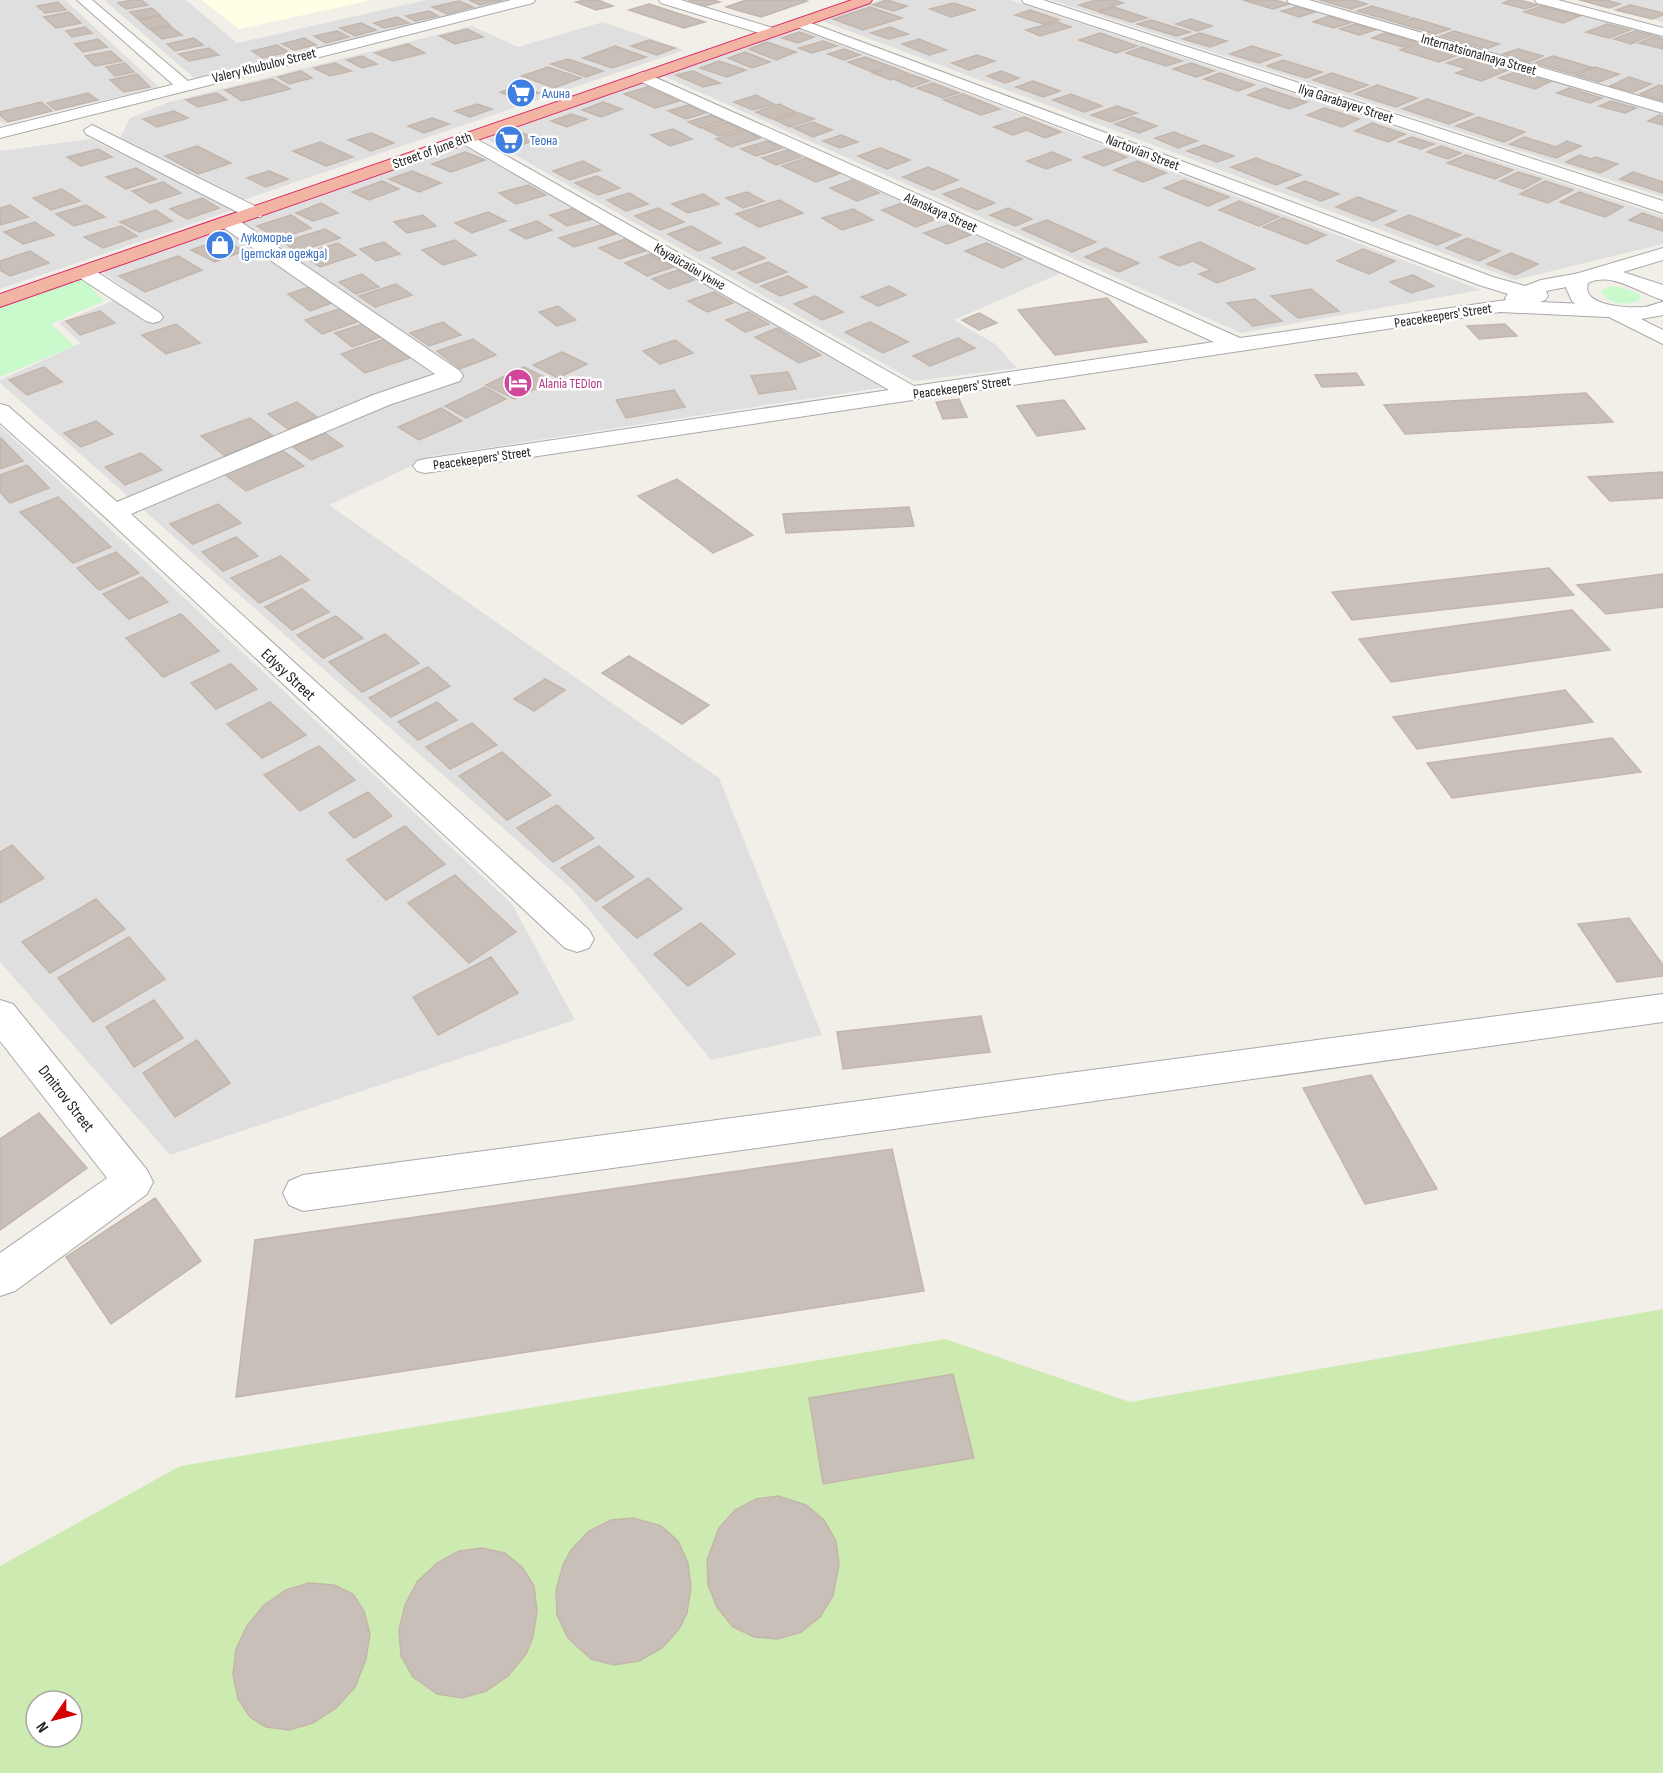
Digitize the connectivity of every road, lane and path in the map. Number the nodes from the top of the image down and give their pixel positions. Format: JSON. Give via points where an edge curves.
{"nodes":[{"id":1,"x":84,"y":0,"type":"edge"},
{"id":2,"x":528,"y":0,"type":"edge"},
{"id":3,"x":666,"y":0,"type":"edge"},
{"id":4,"x":865,"y":0,"type":"edge"},
{"id":5,"x":1029,"y":0,"type":"edge"},
{"id":6,"x":1294,"y":0,"type":"edge"},
{"id":7,"x":1542,"y":0,"type":"edge"},
{"id":8,"x":800,"y":23,"type":"junction"},
{"id":9,"x":771,"y":32,"type":"junction"},
{"id":10,"x":1663,"y":32,"type":"edge"},
{"id":11,"x":643,"y":77,"type":"junction"},
{"id":12,"x":183,"y":86,"type":"junction"},
{"id":13,"x":1663,"y":108,"type":"edge"},
{"id":14,"x":92,"y":130,"type":"dead end"},
{"id":15,"x":0,"y":133,"type":"edge"},
{"id":16,"x":466,"y":138,"type":"junction"},
{"id":17,"x":1663,"y":207,"type":"edge"},
{"id":18,"x":254,"y":213,"type":"junction"},
{"id":19,"x":228,"y":222,"type":"junction"},
{"id":20,"x":1663,"y":254,"type":"edge"},
{"id":21,"x":1663,"y":271,"type":"edge"},
{"id":22,"x":84,"y":272,"type":"junction"},
{"id":23,"x":1585,"y":277,"type":"junction"},
{"id":24,"x":1663,"y":288,"type":"edge"},
{"id":25,"x":1533,"y":290,"type":"junction"},
{"id":26,"x":1663,"y":294,"type":"edge"},
{"id":27,"x":0,"y":301,"type":"edge"},
{"id":28,"x":1500,"y":306,"type":"junction"},
{"id":29,"x":1663,"y":308,"type":"edge"},
{"id":30,"x":1607,"y":311,"type":"junction"},
{"id":31,"x":153,"y":317,"type":"dead end"},
{"id":32,"x":1663,"y":338,"type":"edge"},
{"id":33,"x":1240,"y":346,"type":"junction"},
{"id":34,"x":914,"y":394,"type":"junction"},
{"id":35,"x":0,"y":411,"type":"edge"},
{"id":36,"x":425,"y":466,"type":"dead end"},
{"id":37,"x":114,"y":512,"type":"junction"},
{"id":38,"x":577,"y":939,"type":"dead end"},
{"id":39,"x":1663,"y":1008,"type":"edge"},
{"id":40,"x":0,"y":1014,"type":"edge"},
{"id":41,"x":303,"y":1193,"type":"dead end"},
{"id":42,"x":0,"y":1277,"type":"edge"}],
"edges":[{"from":1,"to":12,"type":"street"},
{"from":2,"to":12,"type":"street","name":"Valery Khubulov Street"},
{"from":3,"to":9,"type":"street"},
{"from":4,"to":8,"type":"highway","name":"Street of June 8th"},
{"from":5,"to":17,"type":"street","name":"Ilya Garabayev Street"},
{"from":6,"to":13,"type":"street","name":"Internatsionalnaya Street"},
{"from":7,"to":10,"type":"street"},
{"from":8,"to":9,"type":"highway","name":"Street of June 8th"},
{"from":8,"to":25,"type":"street","name":"Nartovian Street","via":[[1486,281]]},
{"from":9,"to":11,"type":"highway","name":"Street of June 8th"},
{"from":11,"to":16,"type":"highway","name":"Street of June 8th"},
{"from":11,"to":33,"type":"street","name":"Alanskaya Street"},
{"from":12,"to":15,"type":"street","name":"Valery Khubulov Street"},
{"from":14,"to":18,"type":"street"},
{"from":16,"to":18,"type":"highway","name":"Street of June 8th"},
{"from":16,"to":34,"type":"street","name":"Къуайсайы уынг"},
{"from":18,"to":19,"type":"highway","name":"Street of June 8th"},
{"from":19,"to":22,"type":"highway","name":"Street of June 8th"},
{"from":19,"to":37,"type":"street","via":[[452,376],[381,400]]},
{"from":20,"to":23,"type":"street"},
{"from":21,"to":24,"type":"street","via":[[1659,278]]},
{"from":22,"to":27,"type":"highway","name":"Street of June 8th"},
{"from":22,"to":31,"type":"street"},
{"from":23,"to":25,"type":"street"},
{"from":23,"to":26,"type":"street","via":[[1603,274],[1633,279]]},
{"from":23,"to":30,"type":"street","via":[[1576,285],[1576,291],[1581,298]]},
{"from":25,"to":28,"type":"street"},
{"from":25,"to":30,"type":"street","name":"Nartovian Street"},
{"from":28,"to":30,"type":"street"},
{"from":28,"to":33,"type":"street","name":"Peacekeepers' Street"},
{"from":29,"to":30,"type":"street","via":[[1647,314]]},
{"from":30,"to":32,"type":"street"},
{"from":33,"to":34,"type":"street","name":"Peacekeepers' Street"},
{"from":34,"to":36,"type":"street","name":"Peacekeepers' Street"},
{"from":35,"to":37,"type":"street","name":"Edysy Street"},
{"from":37,"to":38,"type":"street","name":"Edysy Street"},
{"from":39,"to":41,"type":"street"},
{"from":40,"to":42,"type":"street","name":"Dmitrov Street","via":[[133,1182]]}]}
